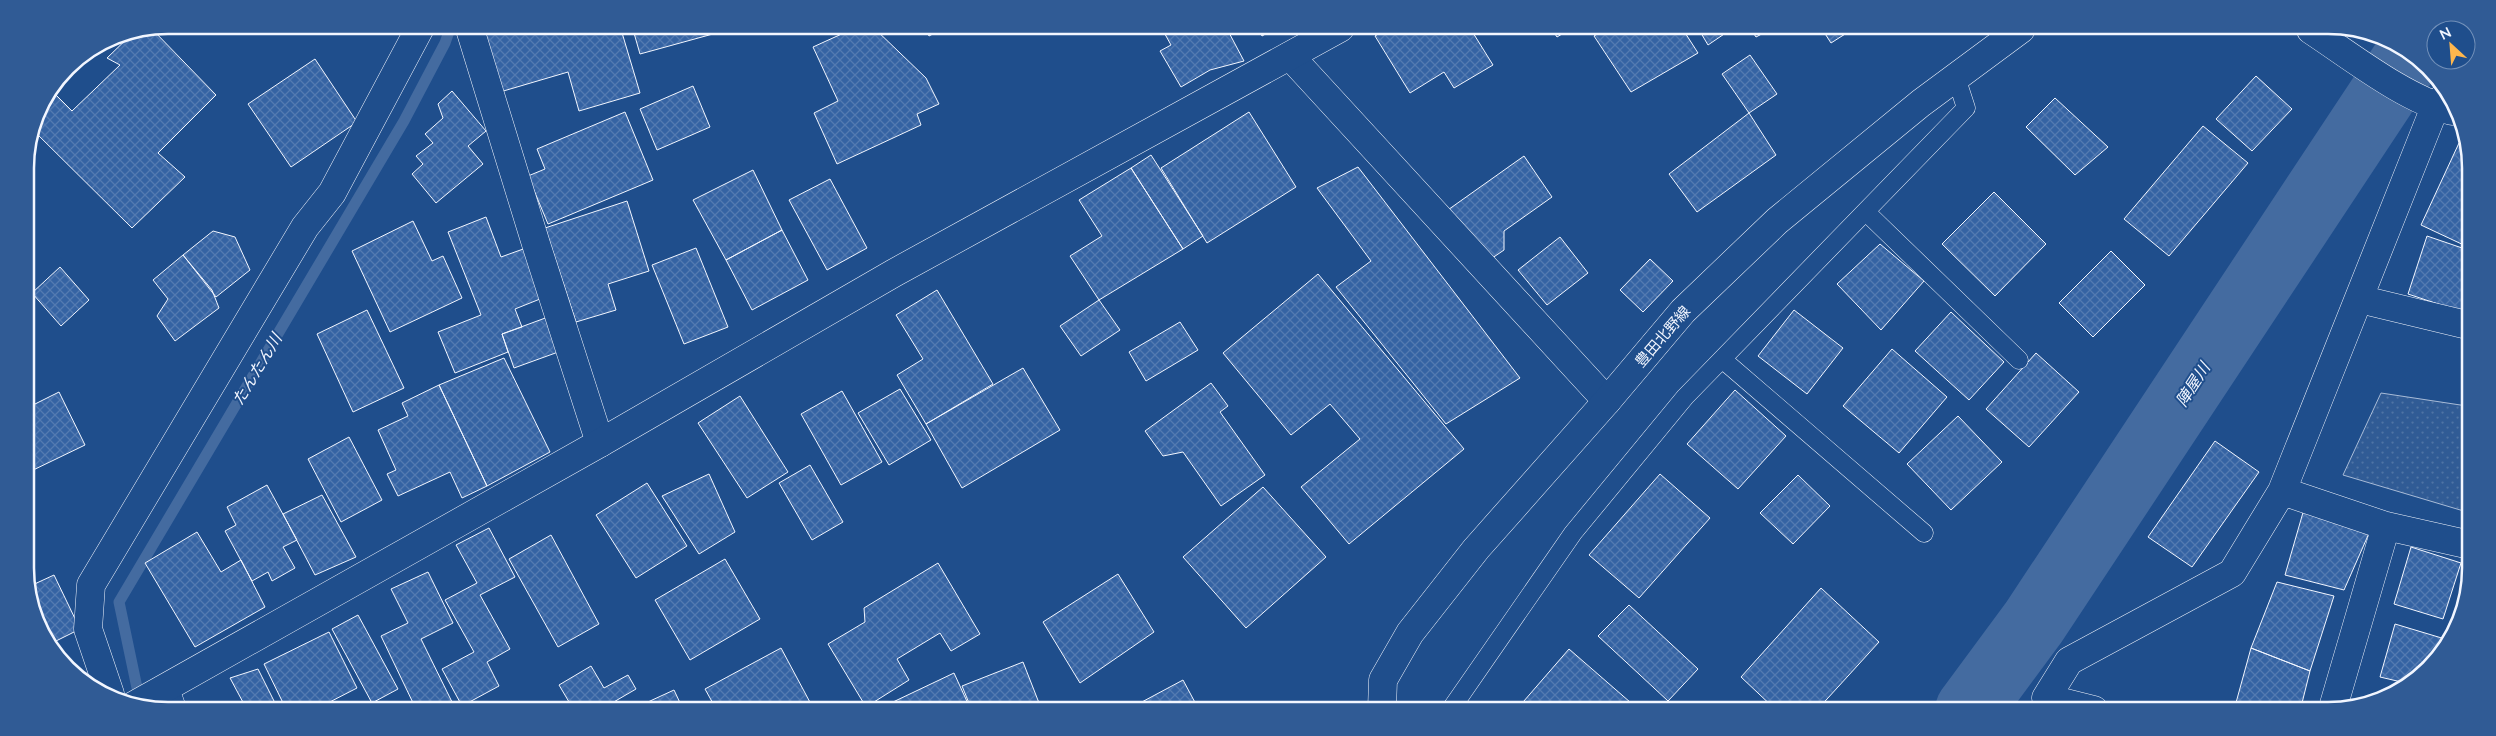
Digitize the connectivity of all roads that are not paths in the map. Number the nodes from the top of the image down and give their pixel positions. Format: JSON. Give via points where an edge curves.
{"nodes":[{"id":1,"x":417,"y":34,"type":"edge"},
{"id":2,"x":471,"y":34,"type":"edge"},
{"id":3,"x":1329,"y":34,"type":"edge"},
{"id":4,"x":2014,"y":34,"type":"edge"},
{"id":5,"x":2317,"y":34,"type":"edge"},
{"id":6,"x":1290,"y":56,"type":"junction"},
{"id":7,"x":1956,"y":77,"type":"junction"},
{"id":8,"x":2444,"y":105,"type":"edge"},
{"id":9,"x":1866,"y":212,"type":"junction"},
{"id":10,"x":2359,"y":299,"type":"junction"},
{"id":11,"x":2462,"y":324,"type":"edge"},
{"id":12,"x":1722,"y":359,"type":"junction"},
{"id":13,"x":2019,"y":360,"type":"dead end"},
{"id":14,"x":1607,"y":401,"type":"junction"},
{"id":15,"x":600,"y":443,"type":"junction"},
{"id":16,"x":2282,"y":491,"type":"junction"},
{"id":17,"x":2386,"y":526,"type":"junction"},
{"id":18,"x":1924,"y":533,"type":"dead end"},
{"id":19,"x":2462,"y":543,"type":"edge"},
{"id":20,"x":1382,"y":680,"type":"junction"},
{"id":21,"x":108,"y":688,"type":"edge"},
{"id":22,"x":155,"y":700,"type":"edge"},
{"id":23,"x":2342,"y":701,"type":"edge"},
{"id":24,"x":1371,"y":702,"type":"edge"},
{"id":25,"x":1382,"y":702,"type":"edge"},
{"id":26,"x":1456,"y":702,"type":"edge"},
{"id":27,"x":2062,"y":702,"type":"edge"}],
"edges":[{"from":1,"to":21,"type":"street","via":[[332,193],[305,227],[91,584],[88,629]]},
{"from":2,"to":15,"type":"street"},
{"from":3,"to":6,"type":"street"},
{"from":4,"to":7,"type":"street","name":"豊田北野線"},
{"from":5,"to":8,"type":"street","via":[[2409,94]]},
{"from":6,"to":14,"type":"street"},
{"from":6,"to":15,"type":"street","via":[[894,273]]},
{"from":7,"to":9,"type":"lane","via":[[1966,108]]},
{"from":7,"to":14,"type":"street","name":"豊田北野線","via":[[1778,221],[1682,311]]},
{"from":8,"to":10,"type":"street"},
{"from":9,"to":12,"type":"lane"},
{"from":9,"to":13,"type":"lane"},
{"from":10,"to":11,"type":"street"},
{"from":10,"to":16,"type":"street"},
{"from":12,"to":18,"type":"lane"},
{"from":12,"to":26,"type":"lane","via":[[1685,397],[1573,533]]},
{"from":14,"to":20,"type":"street","name":"豊田北野線","via":[[1476,549],[1410,633]]},
{"from":15,"to":22,"type":"street"},
{"from":16,"to":17,"type":"street"},
{"from":16,"to":27,"type":"street","via":[[2232,572],[2069,662],[2046,698]]},
{"from":17,"to":19,"type":"street"},
{"from":17,"to":23,"type":"street"},
{"from":20,"to":24,"type":"street","name":"豊田北野線"},
{"from":20,"to":25,"type":"street"}]}
